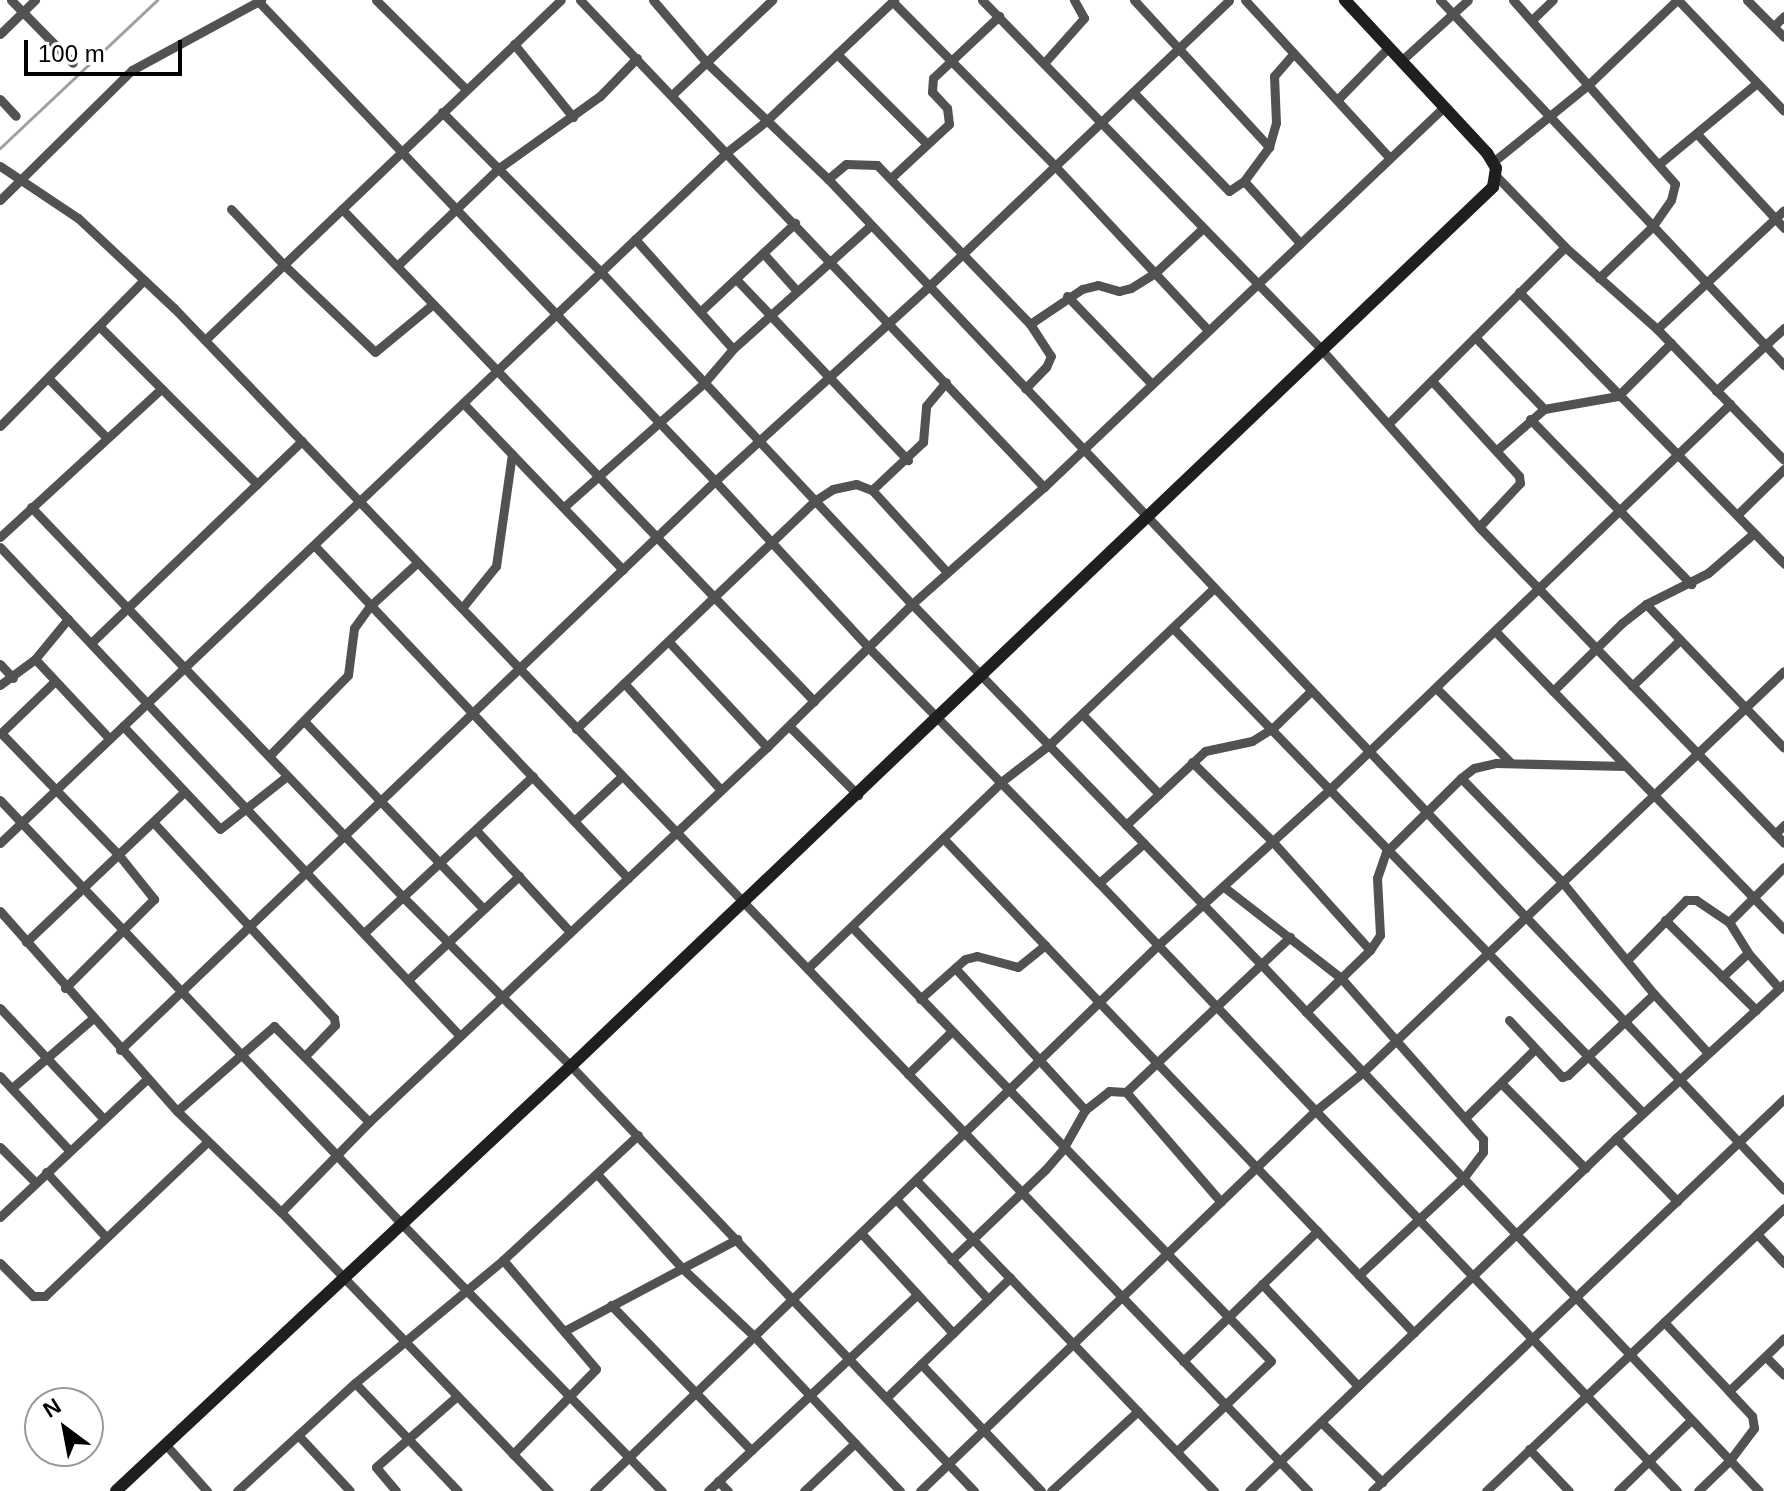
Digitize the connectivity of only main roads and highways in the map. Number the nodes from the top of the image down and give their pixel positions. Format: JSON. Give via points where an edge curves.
{"nodes":[{"id":1,"x":1348,"y":1,"type":"edge"},
{"id":2,"x":116,"y":1491,"type":"edge"}],
"edges":[{"from":1,"to":2,"type":"main road","via":[[1493,162],[1497,177],[1485,197]]}]}
